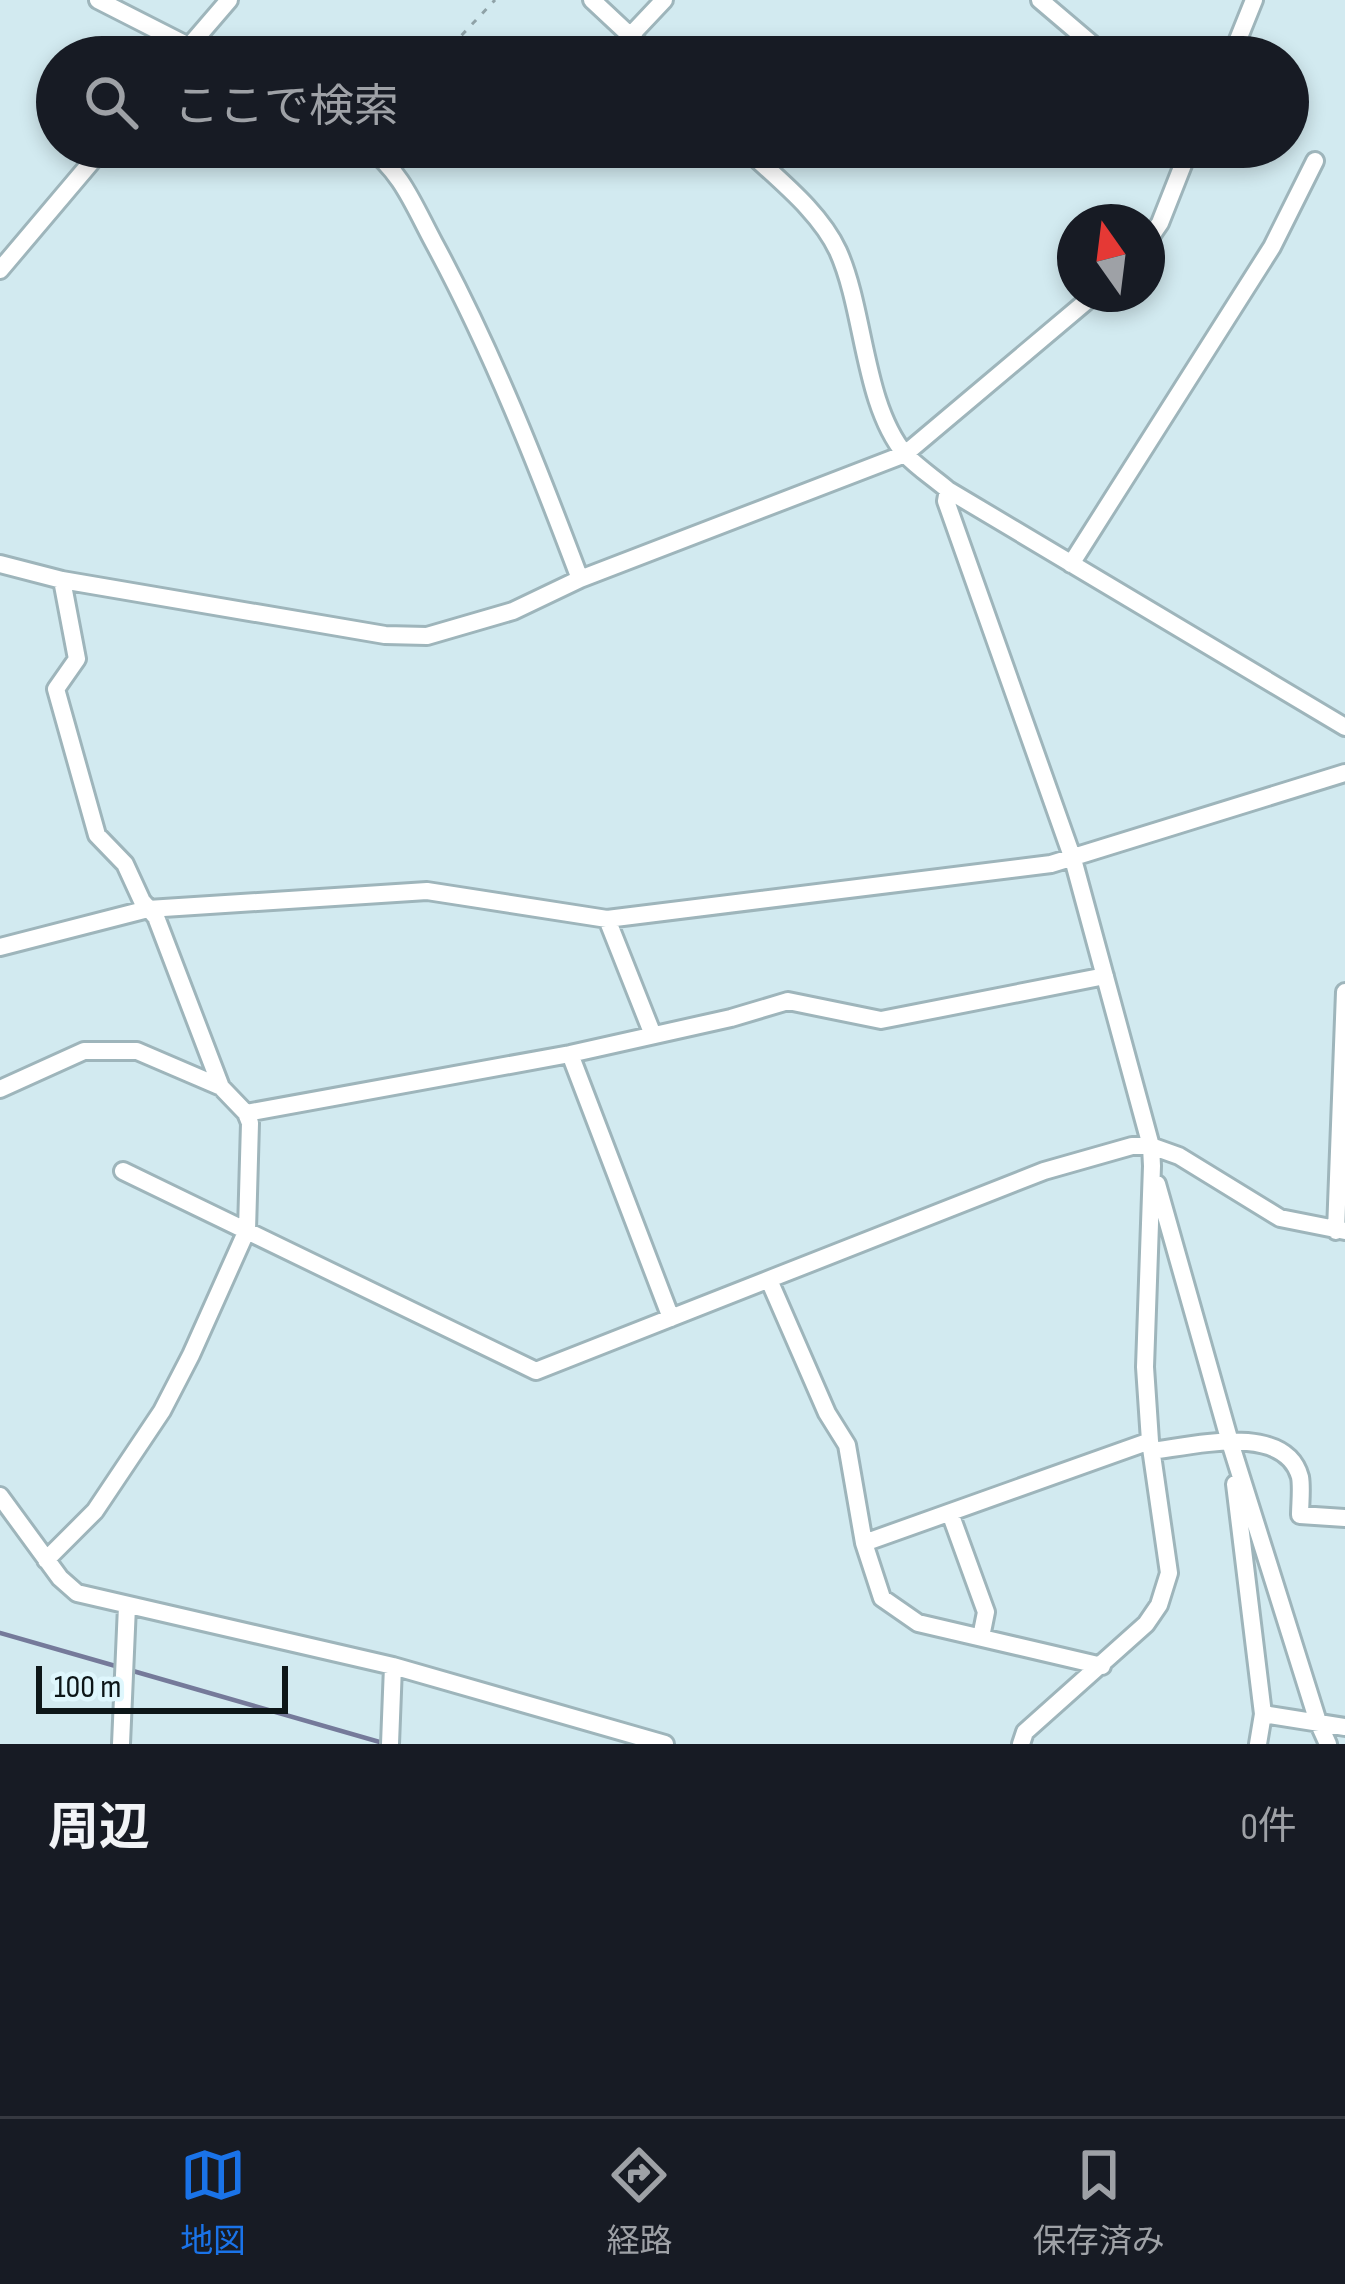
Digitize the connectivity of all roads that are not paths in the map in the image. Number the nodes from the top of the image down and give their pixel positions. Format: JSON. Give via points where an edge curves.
{"nodes":[{"id":1,"x":98,"y":0,"type":"edge"},
{"id":2,"x":229,"y":0,"type":"edge"},
{"id":3,"x":592,"y":0,"type":"edge"},
{"id":4,"x":664,"y":0,"type":"edge"},
{"id":5,"x":1040,"y":0,"type":"edge"},
{"id":6,"x":1254,"y":0,"type":"edge"},
{"id":7,"x":631,"y":35,"type":"joint"},
{"id":8,"x":159,"y":36,"type":"edge"},
{"id":9,"x":198,"y":36,"type":"edge"},
{"id":10,"x":1082,"y":36,"type":"edge"},
{"id":11,"x":1239,"y":36,"type":"edge"},
{"id":12,"x":1315,"y":160,"type":"dead end"},
{"id":13,"x":86,"y":168,"type":"edge"},
{"id":14,"x":391,"y":168,"type":"edge"},
{"id":15,"x":766,"y":168,"type":"edge"},
{"id":16,"x":1182,"y":168,"type":"edge"},
{"id":17,"x":1165,"y":210,"type":"edge"},
{"id":18,"x":0,"y":270,"type":"edge"},
{"id":19,"x":1074,"y":312,"type":"edge"},
{"id":20,"x":905,"y":454,"type":"junction"},
{"id":21,"x":948,"y":490,"type":"junction"},
{"id":22,"x":0,"y":564,"type":"edge"},
{"id":23,"x":1070,"y":564,"type":"junction"},
{"id":24,"x":580,"y":579,"type":"junction"},
{"id":25,"x":62,"y":580,"type":"junction"},
{"id":26,"x":1345,"y":728,"type":"edge"},
{"id":27,"x":1345,"y":773,"type":"edge"},
{"id":28,"x":1073,"y":859,"type":"junction"},
{"id":29,"x":148,"y":909,"type":"junction"},
{"id":30,"x":607,"y":919,"type":"junction"},
{"id":31,"x":0,"y":947,"type":"edge"},
{"id":32,"x":1105,"y":976,"type":"junction"},
{"id":33,"x":1345,"y":992,"type":"edge"},
{"id":34,"x":653,"y":1035,"type":"junction"},
{"id":35,"x":570,"y":1054,"type":"junction"},
{"id":36,"x":221,"y":1087,"type":"junction"},
{"id":37,"x":0,"y":1089,"type":"edge"},
{"id":38,"x":245,"y":1112,"type":"junction"},
{"id":39,"x":1150,"y":1146,"type":"junction"},
{"id":40,"x":1152,"y":1166,"type":"junction"},
{"id":41,"x":123,"y":1171,"type":"dead end"},
{"id":42,"x":247,"y":1230,"type":"junction"},
{"id":43,"x":1340,"y":1231,"type":"edge"},
{"id":44,"x":769,"y":1280,"type":"junction"},
{"id":45,"x":670,"y":1318,"type":"junction"},
{"id":46,"x":1230,"y":1442,"type":"junction"},
{"id":47,"x":1151,"y":1446,"type":"junction"},
{"id":48,"x":0,"y":1496,"type":"edge"},
{"id":49,"x":950,"y":1513,"type":"junction"},
{"id":50,"x":1345,"y":1518,"type":"edge"},
{"id":51,"x":865,"y":1543,"type":"junction"},
{"id":52,"x":46,"y":1560,"type":"junction"},
{"id":53,"x":127,"y":1606,"type":"junction"},
{"id":54,"x":980,"y":1637,"type":"junction"},
{"id":55,"x":393,"y":1666,"type":"junction"},
{"id":56,"x":1102,"y":1666,"type":"junction"},
{"id":57,"x":1263,"y":1714,"type":"junction"},
{"id":58,"x":1318,"y":1723,"type":"junction"},
{"id":59,"x":1345,"y":1727,"type":"edge"},
{"id":60,"x":121,"y":1744,"type":"edge"},
{"id":61,"x":389,"y":1744,"type":"edge"},
{"id":62,"x":662,"y":1744,"type":"edge"},
{"id":63,"x":1021,"y":1744,"type":"edge"},
{"id":64,"x":1258,"y":1744,"type":"edge"},
{"id":65,"x":1328,"y":1744,"type":"edge"}],
"edges":[{"from":1,"to":8,"type":"street"},
{"from":2,"to":9,"type":"street"},
{"from":3,"to":7,"type":"street"},
{"from":4,"to":7,"type":"street"},
{"from":5,"to":10,"type":"street"},
{"from":6,"to":11,"type":"street"},
{"from":12,"to":23,"type":"street","via":[[1272,247]]},
{"from":13,"to":18,"type":"street"},
{"from":14,"to":24,"type":"street","via":[[456,284]]},
{"from":15,"to":20,"type":"street","via":[[836,246],[878,397]]},
{"from":16,"to":17,"type":"street"},
{"from":19,"to":20,"type":"street"},
{"from":20,"to":21,"type":"street"},
{"from":20,"to":24,"type":"street"},
{"from":21,"to":23,"type":"street"},
{"from":21,"to":28,"type":"street"},
{"from":22,"to":25,"type":"street"},
{"from":23,"to":26,"type":"street"},
{"from":24,"to":25,"type":"street","via":[[513,611],[427,636]]},
{"from":25,"to":29,"type":"street","via":[[77,659],[56,689],[98,835]]},
{"from":27,"to":28,"type":"street"},
{"from":28,"to":30,"type":"street"},
{"from":28,"to":32,"type":"street"},
{"from":29,"to":30,"type":"street","via":[[427,891]]},
{"from":29,"to":31,"type":"street"},
{"from":29,"to":36,"type":"street"},
{"from":30,"to":34,"type":"street"},
{"from":32,"to":34,"type":"street","via":[[881,1020],[788,1001]]},
{"from":32,"to":39,"type":"street"},
{"from":33,"to":43,"type":"street"},
{"from":34,"to":35,"type":"street"},
{"from":35,"to":38,"type":"street"},
{"from":35,"to":45,"type":"street"},
{"from":36,"to":37,"type":"street","via":[[137,1051],[84,1051]]},
{"from":36,"to":38,"type":"street"},
{"from":38,"to":42,"type":"street"},
{"from":39,"to":40,"type":"street"},
{"from":39,"to":43,"type":"street","via":[[1280,1218]]},
{"from":39,"to":44,"type":"street","via":[[1044,1171]]},
{"from":40,"to":46,"type":"street"},
{"from":40,"to":47,"type":"street","via":[[1145,1367]]},
{"from":41,"to":42,"type":"street"},
{"from":42,"to":45,"type":"street","via":[[536,1371]]},
{"from":42,"to":52,"type":"street","via":[[162,1411],[95,1511]]},
{"from":44,"to":45,"type":"street"},
{"from":44,"to":51,"type":"street","via":[[847,1445]]},
{"from":46,"to":47,"type":"street"},
{"from":46,"to":50,"type":"street","via":[[1288,1454],[1300,1477],[1300,1515]]},
{"from":46,"to":57,"type":"street"},
{"from":46,"to":58,"type":"street"},
{"from":47,"to":49,"type":"street"},
{"from":47,"to":56,"type":"street","via":[[1168,1573],[1146,1624]]},
{"from":48,"to":52,"type":"street"},
{"from":49,"to":51,"type":"street"},
{"from":49,"to":54,"type":"street","via":[[986,1612]]},
{"from":51,"to":54,"type":"street","via":[[881,1598],[895,1610]]},
{"from":52,"to":53,"type":"street","via":[[77,1592]]},
{"from":53,"to":55,"type":"street"},
{"from":53,"to":60,"type":"street"},
{"from":54,"to":56,"type":"street"},
{"from":55,"to":61,"type":"street"},
{"from":55,"to":62,"type":"street"},
{"from":56,"to":63,"type":"street"},
{"from":57,"to":58,"type":"street"},
{"from":57,"to":64,"type":"street"},
{"from":58,"to":59,"type":"street"},
{"from":58,"to":65,"type":"street"}]}
